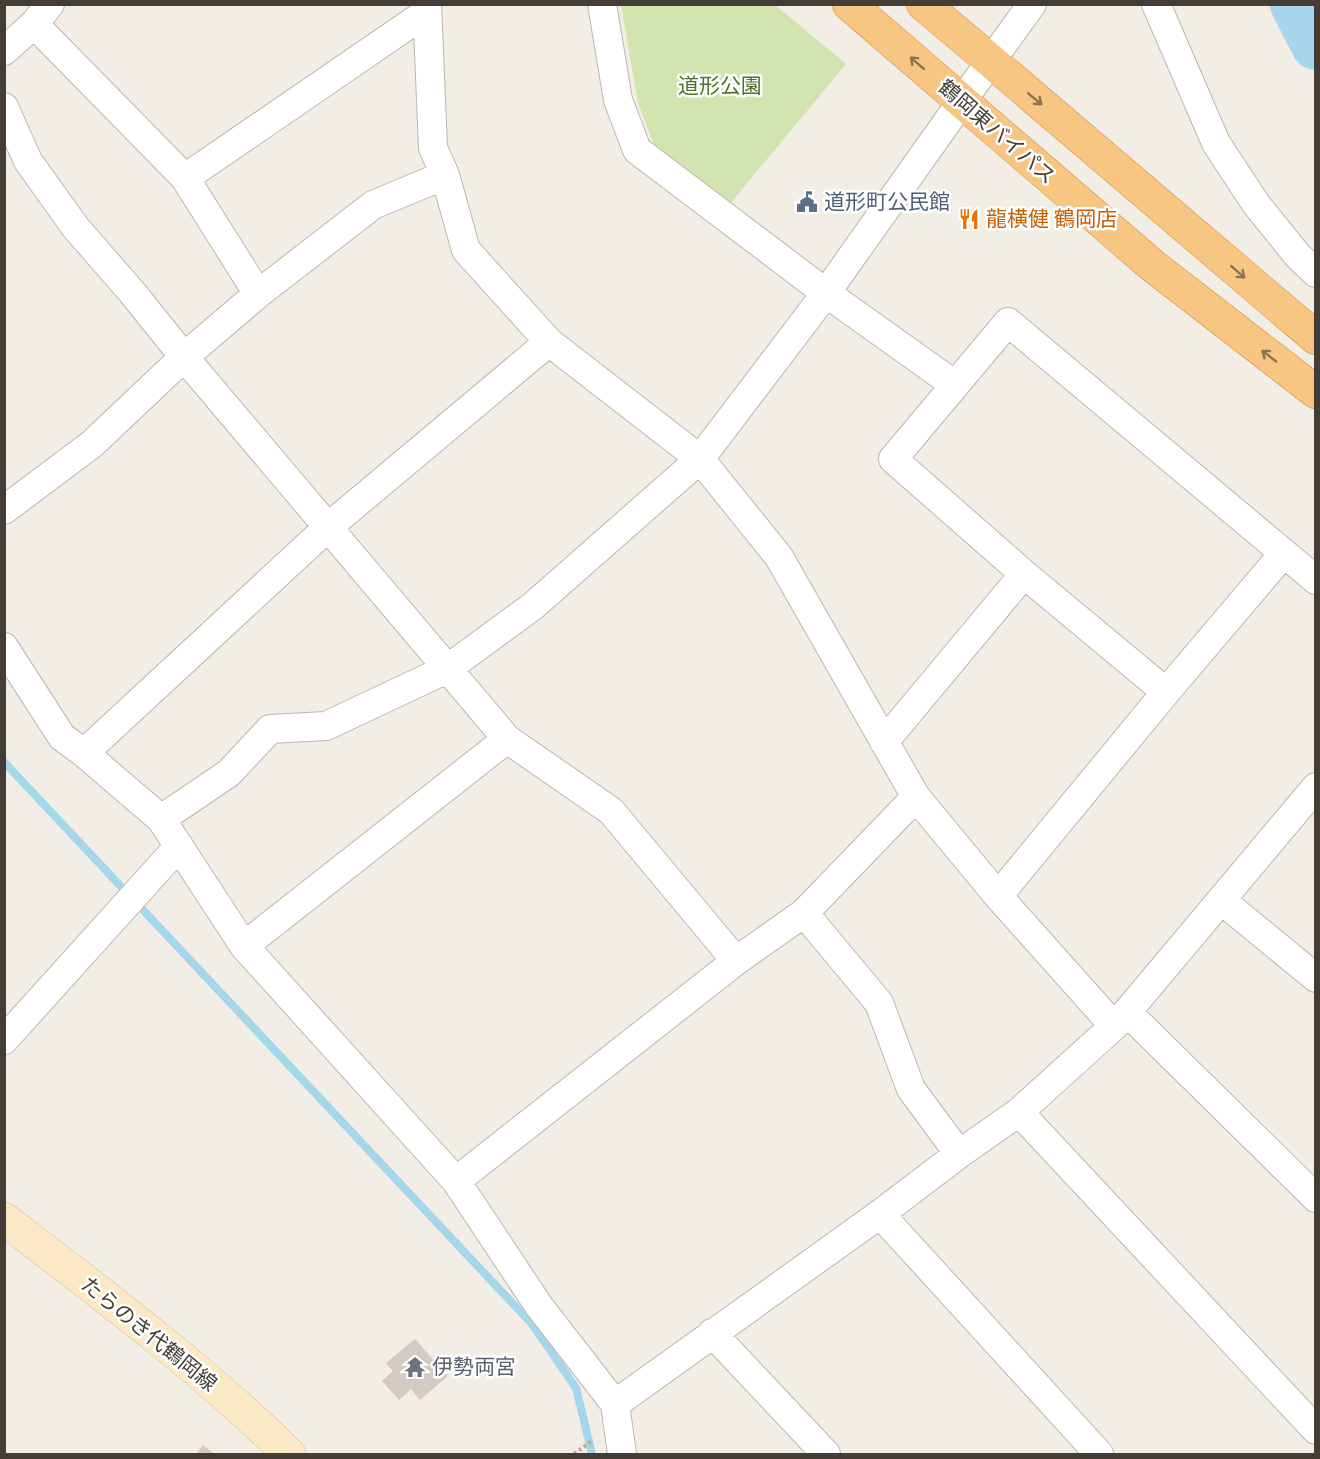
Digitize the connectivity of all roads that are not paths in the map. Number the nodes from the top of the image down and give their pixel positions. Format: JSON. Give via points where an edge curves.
{"nodes":[{"id":1,"x":602,"y":4,"type":"edge"},
{"id":2,"x":849,"y":4,"type":"edge"},
{"id":3,"x":923,"y":4,"type":"edge"},
{"id":4,"x":1032,"y":4,"type":"edge"},
{"id":5,"x":1156,"y":4,"type":"edge"},
{"id":6,"x":427,"y":8,"type":"edge"},
{"id":7,"x":42,"y":14,"type":"edge"},
{"id":8,"x":4,"y":51,"type":"edge"},
{"id":9,"x":991,"y":61,"type":"junction"},
{"id":10,"x":962,"y":101,"type":"junction"},
{"id":11,"x":4,"y":107,"type":"edge"},
{"id":12,"x":445,"y":175,"type":"junction"},
{"id":13,"x":186,"y":178,"type":"junction"},
{"id":14,"x":1316,"y":273,"type":"edge"},
{"id":15,"x":826,"y":293,"type":"junction"},
{"id":16,"x":258,"y":294,"type":"junction"},
{"id":17,"x":1316,"y":338,"type":"edge"},
{"id":18,"x":549,"y":342,"type":"junction"},
{"id":19,"x":184,"y":357,"type":"junction"},
{"id":20,"x":955,"y":385,"type":"junction"},
{"id":21,"x":1316,"y":392,"type":"edge"},
{"id":22,"x":700,"y":459,"type":"junction"},
{"id":23,"x":4,"y":510,"type":"edge"},
{"id":24,"x":327,"y":528,"type":"junction"},
{"id":25,"x":1284,"y":553,"type":"junction"},
{"id":26,"x":1024,"y":574,"type":"junction"},
{"id":27,"x":1316,"y":580,"type":"edge"},
{"id":28,"x":4,"y":647,"type":"edge"},
{"id":29,"x":447,"y":669,"type":"junction"},
{"id":30,"x":1166,"y":692,"type":"junction"},
{"id":31,"x":507,"y":739,"type":"junction"},
{"id":32,"x":884,"y":742,"type":"junction"},
{"id":33,"x":84,"y":753,"type":"junction"},
{"id":34,"x":1316,"y":788,"type":"edge"},
{"id":35,"x":916,"y":797,"type":"junction"},
{"id":36,"x":161,"y":819,"type":"junction"},
{"id":37,"x":179,"y":846,"type":"junction"},
{"id":38,"x":998,"y":896,"type":"junction"},
{"id":39,"x":1221,"y":900,"type":"junction"},
{"id":40,"x":804,"y":913,"type":"junction"},
{"id":41,"x":244,"y":946,"type":"junction"},
{"id":42,"x":736,"y":961,"type":"junction"},
{"id":43,"x":1316,"y":978,"type":"edge"},
{"id":44,"x":1120,"y":1019,"type":"junction"},
{"id":45,"x":4,"y":1040,"type":"edge"},
{"id":46,"x":1019,"y":1112,"type":"junction"},
{"id":47,"x":959,"y":1154,"type":"junction"},
{"id":48,"x":456,"y":1180,"type":"junction"},
{"id":49,"x":1316,"y":1198,"type":"edge"},
{"id":50,"x":880,"y":1214,"type":"junction"},
{"id":51,"x":4,"y":1219,"type":"edge"},
{"id":52,"x":712,"y":1333,"type":"junction"},
{"id":53,"x":615,"y":1404,"type":"junction"},
{"id":54,"x":1316,"y":1430,"type":"edge"},
{"id":55,"x":289,"y":1455,"type":"edge"},
{"id":56,"x":622,"y":1455,"type":"edge"},
{"id":57,"x":826,"y":1455,"type":"edge"},
{"id":58,"x":1099,"y":1455,"type":"edge"}],
"edges":[{"from":1,"to":15,"type":"street","via":[[618,100],[637,150]]},
{"from":10,"to":2,"type":"highway","name":"鶴岡東バイパス","one_way":true},
{"from":3,"to":9,"type":"highway"},
{"from":4,"to":9,"type":"street"},
{"from":5,"to":14,"type":"street","via":[[1216,143],[1256,204]]},
{"from":6,"to":12,"type":"street","via":[[433,148]]},
{"from":6,"to":13,"type":"street"},
{"from":7,"to":8,"type":"street"},
{"from":7,"to":13,"type":"street"},
{"from":9,"to":10,"type":"street"},
{"from":9,"to":17,"type":"highway","one_way":true},
{"from":10,"to":15,"type":"street"},
{"from":21,"to":10,"type":"highway","name":"鶴岡東バイパス","one_way":true,"via":[[1153,266]]},
{"from":11,"to":19,"type":"street","via":[[28,161],[76,228]]},
{"from":12,"to":16,"type":"street","via":[[373,205]]},
{"from":12,"to":18,"type":"street","via":[[466,250]]},
{"from":13,"to":16,"type":"street"},
{"from":15,"to":20,"type":"street"},
{"from":15,"to":22,"type":"street"},
{"from":16,"to":19,"type":"street"},
{"from":18,"to":22,"type":"street"},
{"from":18,"to":24,"type":"street"},
{"from":19,"to":23,"type":"street","via":[[92,444]]},
{"from":19,"to":24,"type":"street"},
{"from":20,"to":25,"type":"street","via":[[1008,322]]},
{"from":20,"to":26,"type":"street","via":[[893,459]]},
{"from":22,"to":29,"type":"street","via":[[533,606]]},
{"from":22,"to":32,"type":"street","via":[[779,557]]},
{"from":24,"to":29,"type":"street"},
{"from":24,"to":33,"type":"street"},
{"from":25,"to":27,"type":"street"},
{"from":25,"to":30,"type":"street"},
{"from":26,"to":30,"type":"street"},
{"from":26,"to":32,"type":"street"},
{"from":28,"to":33,"type":"street","via":[[62,737]]},
{"from":29,"to":31,"type":"street"},
{"from":29,"to":36,"type":"street","via":[[326,726],[270,729],[229,773]]},
{"from":30,"to":38,"type":"street"},
{"from":31,"to":41,"type":"street"},
{"from":31,"to":42,"type":"street","via":[[611,811]]},
{"from":32,"to":35,"type":"street"},
{"from":33,"to":36,"type":"street"},
{"from":34,"to":39,"type":"street"},
{"from":35,"to":38,"type":"street"},
{"from":35,"to":40,"type":"street"},
{"from":36,"to":37,"type":"street"},
{"from":37,"to":41,"type":"street"},
{"from":37,"to":45,"type":"street"},
{"from":38,"to":44,"type":"street"},
{"from":39,"to":43,"type":"street"},
{"from":39,"to":44,"type":"street"},
{"from":40,"to":42,"type":"street"},
{"from":40,"to":47,"type":"street","via":[[879,1003],[911,1089]]},
{"from":41,"to":48,"type":"street"},
{"from":42,"to":48,"type":"street"},
{"from":44,"to":46,"type":"street"},
{"from":44,"to":49,"type":"street"},
{"from":46,"to":47,"type":"street"},
{"from":46,"to":54,"type":"street"},
{"from":47,"to":50,"type":"street"},
{"from":48,"to":53,"type":"street","via":[[539,1306]]},
{"from":50,"to":52,"type":"street"},
{"from":50,"to":58,"type":"street"},
{"from":51,"to":55,"type":"main road","name":"たらのき代鶴岡線","via":[[157,1337]]},
{"from":52,"to":53,"type":"street"},
{"from":52,"to":57,"type":"street"},
{"from":53,"to":56,"type":"street"}]}
